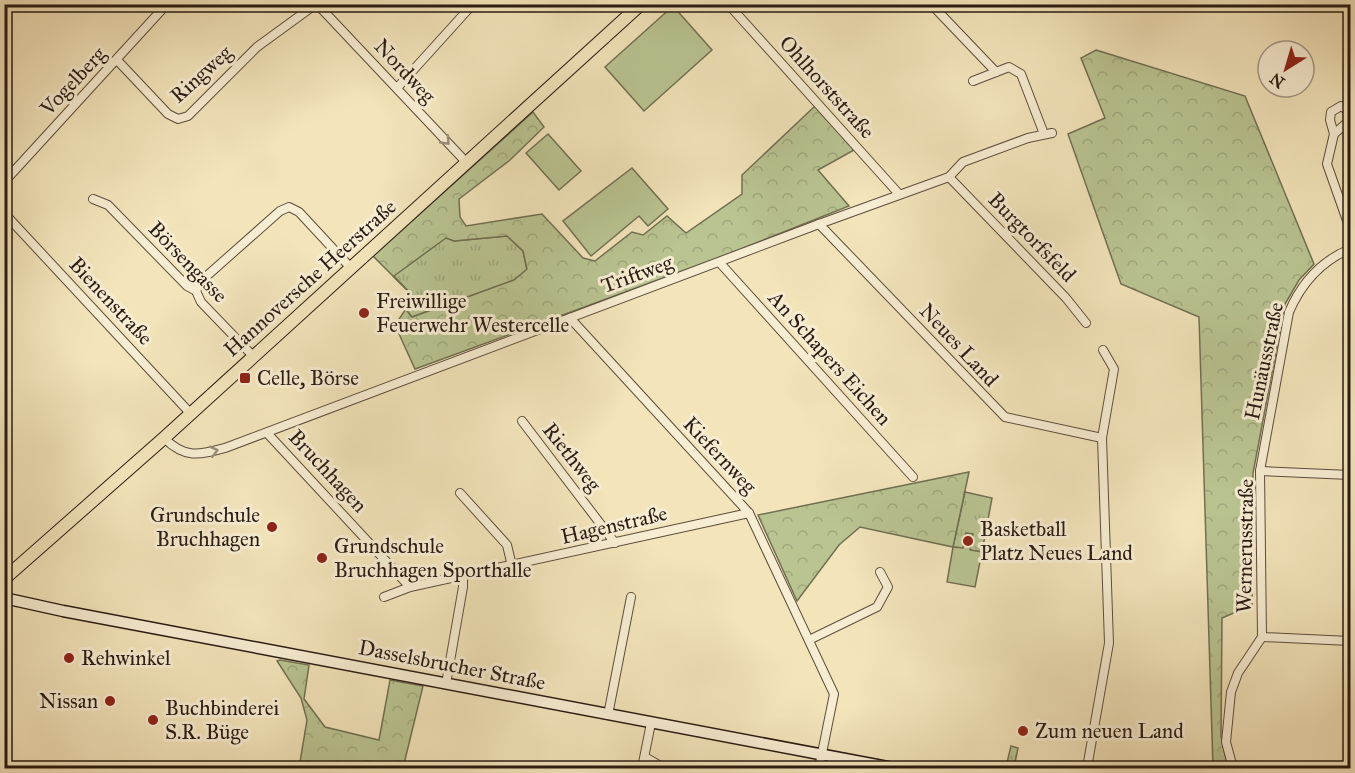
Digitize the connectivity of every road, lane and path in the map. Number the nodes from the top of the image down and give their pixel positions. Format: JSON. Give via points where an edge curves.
{"nodes":[{"id":1,"x":167,"y":4,"type":"edge"},
{"id":2,"x":317,"y":4,"type":"edge"},
{"id":3,"x":473,"y":4,"type":"edge"},
{"id":4,"x":641,"y":4,"type":"edge"},
{"id":5,"x":728,"y":4,"type":"edge"},
{"id":6,"x":931,"y":4,"type":"edge"},
{"id":7,"x":117,"y":60,"type":"junction"},
{"id":8,"x":996,"y":72,"type":"junction"},
{"id":9,"x":973,"y":81,"type":"dead end"},
{"id":10,"x":397,"y":88,"type":"junction"},
{"id":11,"x":1350,"y":111,"type":"edge"},
{"id":12,"x":1350,"y":120,"type":"edge"},
{"id":13,"x":1334,"y":134,"type":"junction"},
{"id":14,"x":466,"y":162,"type":"junction"},
{"id":15,"x":949,"y":177,"type":"junction"},
{"id":16,"x":4,"y":182,"type":"edge"},
{"id":17,"x":900,"y":194,"type":"junction"},
{"id":18,"x":93,"y":199,"type":"dead end"},
{"id":19,"x":4,"y":213,"type":"edge"},
{"id":20,"x":819,"y":224,"type":"junction"},
{"id":21,"x":1350,"y":229,"type":"edge"},
{"id":22,"x":1350,"y":249,"type":"edge"},
{"id":23,"x":720,"y":262,"type":"junction"},
{"id":24,"x":350,"y":267,"type":"junction"},
{"id":25,"x":196,"y":291,"type":"junction"},
{"id":26,"x":570,"y":318,"type":"junction"},
{"id":27,"x":1086,"y":323,"type":"dead end"},
{"id":28,"x":1103,"y":350,"type":"dead end"},
{"id":29,"x":253,"y":356,"type":"junction"},
{"id":30,"x":191,"y":414,"type":"junction"},
{"id":31,"x":522,"y":421,"type":"dead end"},
{"id":32,"x":267,"y":433,"type":"junction"},
{"id":33,"x":165,"y":438,"type":"junction"},
{"id":34,"x":1102,"y":438,"type":"junction"},
{"id":35,"x":1260,"y":471,"type":"junction"},
{"id":36,"x":1350,"y":475,"type":"edge"},
{"id":37,"x":914,"y":477,"type":"dead end"},
{"id":38,"x":460,"y":494,"type":"dead end"},
{"id":39,"x":749,"y":513,"type":"junction"},
{"id":40,"x":615,"y":543,"type":"junction"},
{"id":41,"x":512,"y":566,"type":"junction"},
{"id":42,"x":880,"y":572,"type":"dead end"},
{"id":43,"x":463,"y":577,"type":"junction"},
{"id":44,"x":4,"y":579,"type":"edge"},
{"id":45,"x":410,"y":587,"type":"junction"},
{"id":46,"x":384,"y":597,"type":"dead end"},
{"id":47,"x":632,"y":597,"type":"dead end"},
{"id":48,"x":4,"y":598,"type":"edge"},
{"id":49,"x":1262,"y":637,"type":"junction"},
{"id":50,"x":809,"y":640,"type":"junction"},
{"id":51,"x":1350,"y":641,"type":"edge"},
{"id":52,"x":446,"y":684,"type":"junction"},
{"id":53,"x":608,"y":715,"type":"junction"},
{"id":54,"x":651,"y":723,"type":"junction"},
{"id":55,"x":821,"y":755,"type":"junction"},
{"id":56,"x":645,"y":757,"type":"junction"},
{"id":57,"x":642,"y":768,"type":"edge"},
{"id":58,"x":664,"y":768,"type":"edge"},
{"id":59,"x":819,"y":768,"type":"edge"},
{"id":60,"x":893,"y":768,"type":"edge"},
{"id":61,"x":1088,"y":768,"type":"edge"},
{"id":62,"x":1233,"y":768,"type":"edge"}],
"edges":[{"from":1,"to":7,"type":"street","name":"Vogelberg"},
{"from":2,"to":7,"type":"street","name":"Ringweg","via":[[257,48],[188,116],[178,119],[168,114]]},
{"from":2,"to":10,"type":"street","name":"Nordweg"},
{"from":3,"to":10,"type":"street"},
{"from":4,"to":14,"type":"main road","name":"Hannoversche Heerstraße"},
{"from":5,"to":17,"type":"street","name":"Ohlhorststraße"},
{"from":6,"to":8,"type":"street"},
{"from":7,"to":16,"type":"street","name":"Vogelberg"},
{"from":8,"to":9,"type":"street"},
{"from":8,"to":15,"type":"street","name":"Triftweg","via":[[1010,67],[1022,74],[1048,134],[963,162]]},
{"from":10,"to":14,"type":"street","name":"Nordweg","one_way":true},
{"from":11,"to":13,"type":"street","via":[[1341,106],[1331,112]]},
{"from":12,"to":13,"type":"street"},
{"from":13,"to":21,"type":"street","via":[[1327,164]]},
{"from":14,"to":24,"type":"main road","name":"Hannoversche Heerstraße"},
{"from":15,"to":17,"type":"street","name":"Triftweg"},
{"from":15,"to":27,"type":"street","name":"Burgtorfsfeld"},
{"from":17,"to":20,"type":"street","name":"Triftweg"},
{"from":18,"to":25,"type":"street","name":"Börsengasse","via":[[108,205]]},
{"from":19,"to":30,"type":"street","name":"Bienenstraße"},
{"from":20,"to":23,"type":"street","name":"Triftweg"},
{"from":20,"to":34,"type":"street","name":"Neues Land","via":[[1005,417]]},
{"from":22,"to":35,"type":"street","name":"Hunäusstraße","via":[[1332,256],[1312,274],[1289,312]]},
{"from":23,"to":26,"type":"street","name":"Triftweg"},
{"from":23,"to":37,"type":"street","name":"An Schapers Eichen"},
{"from":24,"to":25,"type":"street","via":[[299,212],[289,207],[201,281]]},
{"from":24,"to":29,"type":"main road","name":"Hannoversche Heerstraße"},
{"from":25,"to":29,"type":"street","name":"Börsengasse","via":[[201,302]]},
{"from":26,"to":32,"type":"street","name":"Triftweg"},
{"from":26,"to":39,"type":"street","name":"Kiefernweg"},
{"from":28,"to":34,"type":"street","via":[[1114,369]]},
{"from":29,"to":30,"type":"main road","name":"Hannoversche Heerstraße"},
{"from":30,"to":33,"type":"main road","name":"Hannoversche Heerstraße"},
{"from":31,"to":40,"type":"street","name":"Riethweg"},
{"from":33,"to":32,"type":"street","name":"Triftweg","one_way":true,"via":[[179,451],[206,453]]},
{"from":32,"to":45,"type":"street","name":"Bruchhagen"},
{"from":33,"to":44,"type":"main road","name":"Hannoversche Heerstraße"},
{"from":34,"to":61,"type":"street","via":[[1109,643]]},
{"from":35,"to":36,"type":"street","name":"Wernerusstraße"},
{"from":35,"to":49,"type":"street","name":"Wernerusstraße"},
{"from":38,"to":41,"type":"street","via":[[507,545]]},
{"from":39,"to":40,"type":"street","name":"Hagenstraße"},
{"from":39,"to":50,"type":"street","name":"Kiefernweg"},
{"from":40,"to":41,"type":"street","name":"Hagenstraße"},
{"from":41,"to":43,"type":"street","name":"Hagenstraße"},
{"from":42,"to":50,"type":"street","via":[[888,587],[877,608]]},
{"from":43,"to":45,"type":"street","name":"Hagenstraße"},
{"from":43,"to":52,"type":"street"},
{"from":45,"to":46,"type":"street","name":"Hagenstraße"},
{"from":47,"to":53,"type":"street"},
{"from":48,"to":52,"type":"street","name":"Dasselsbrucher Straße"},
{"from":49,"to":51,"type":"street","name":"Wernerusstraße"},
{"from":49,"to":62,"type":"street","name":"Wernerusstraße","via":[[1230,692],[1226,742]]},
{"from":50,"to":55,"type":"street","name":"Kiefernweg","via":[[834,694]]},
{"from":52,"to":53,"type":"street","name":"Dasselsbrucher Straße"},
{"from":53,"to":54,"type":"street","name":"Dasselsbrucher Straße"},
{"from":54,"to":55,"type":"street","name":"Dasselsbrucher Straße"},
{"from":54,"to":56,"type":"street"},
{"from":55,"to":59,"type":"street","name":"Kiefernweg"},
{"from":55,"to":60,"type":"street","name":"Dasselsbrucher Straße"},
{"from":56,"to":57,"type":"street"},
{"from":56,"to":58,"type":"street"}]}
